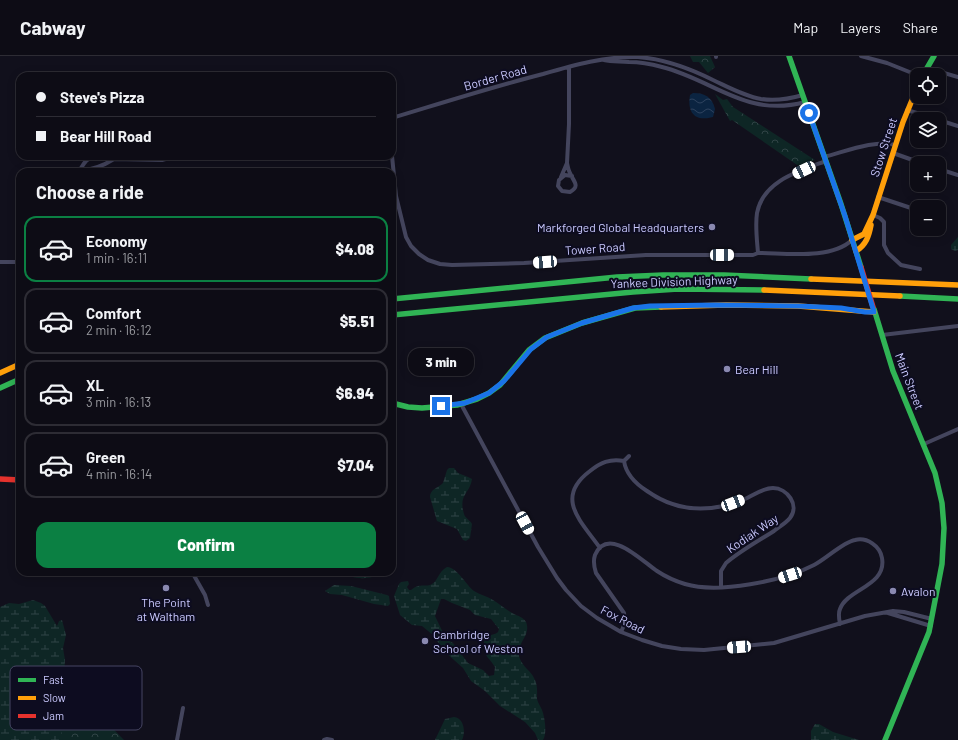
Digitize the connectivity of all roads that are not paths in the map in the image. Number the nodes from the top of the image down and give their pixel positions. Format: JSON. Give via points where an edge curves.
{"nodes":[{"id":1,"x":789,"y":56,"type":"edge"},
{"id":2,"x":861,"y":56,"type":"edge"},
{"id":3,"x":885,"y":56,"type":"edge"},
{"id":4,"x":934,"y":56,"type":"edge"},
{"id":5,"x":604,"y":60,"type":"junction"},
{"id":6,"x":884,"y":62,"type":"junction"},
{"id":7,"x":569,"y":67,"type":"junction"},
{"id":8,"x":927,"y":68,"type":"edge"},
{"id":9,"x":910,"y":73,"type":"edge"},
{"id":10,"x":946,"y":74,"type":"edge"},
{"id":11,"x":958,"y":77,"type":"edge"},
{"id":12,"x":803,"y":96,"type":"junction"},
{"id":13,"x":805,"y":102,"type":"junction"},
{"id":14,"x":910,"y":104,"type":"edge"},
{"id":15,"x":908,"y":110,"type":"junction"},
{"id":16,"x":914,"y":112,"type":"edge"},
{"id":17,"x":396,"y":117,"type":"edge"},
{"id":18,"x":946,"y":122,"type":"edge"},
{"id":19,"x":958,"y":126,"type":"edge"},
{"id":20,"x":895,"y":145,"type":"junction"},
{"id":21,"x":893,"y":153,"type":"junction"},
{"id":22,"x":825,"y":159,"type":"junction"},
{"id":23,"x":910,"y":159,"type":"edge"},
{"id":24,"x":89,"y":160,"type":"edge"},
{"id":25,"x":112,"y":160,"type":"edge"},
{"id":26,"x":567,"y":163,"type":"junction"},
{"id":27,"x":81,"y":168,"type":"edge"},
{"id":28,"x":96,"y":168,"type":"edge"},
{"id":29,"x":946,"y":171,"type":"edge"},
{"id":30,"x":958,"y":175,"type":"edge"},
{"id":31,"x":572,"y":176,"type":"junction"},
{"id":32,"x":562,"y":177,"type":"junction"},
{"id":33,"x":396,"y":193,"type":"edge"},
{"id":34,"x":878,"y":197,"type":"junction"},
{"id":35,"x":910,"y":208,"type":"edge"},
{"id":36,"x":873,"y":215,"type":"junction"},
{"id":37,"x":852,"y":240,"type":"junction"},
{"id":38,"x":856,"y":251,"type":"junction"},
{"id":39,"x":758,"y":253,"type":"junction"},
{"id":40,"x":0,"y":262,"type":"edge"},
{"id":41,"x":16,"y":262,"type":"edge"},
{"id":42,"x":920,"y":269,"type":"dead end"},
{"id":43,"x":958,"y":285,"type":"edge"},
{"id":44,"x":396,"y":299,"type":"edge"},
{"id":45,"x":958,"y":299,"type":"edge"},
{"id":46,"x":874,"y":309,"type":"junction"},
{"id":47,"x":396,"y":314,"type":"edge"},
{"id":48,"x":958,"y":326,"type":"edge"},
{"id":49,"x":882,"y":335,"type":"junction"},
{"id":50,"x":16,"y":366,"type":"edge"},
{"id":51,"x":0,"y":373,"type":"edge"},
{"id":52,"x":16,"y":381,"type":"edge"},
{"id":53,"x":0,"y":388,"type":"edge"},
{"id":54,"x":396,"y":404,"type":"edge"},
{"id":55,"x":461,"y":404,"type":"junction"},
{"id":56,"x":958,"y":429,"type":"edge"},
{"id":57,"x":924,"y":444,"type":"junction"},
{"id":58,"x":629,"y":456,"type":"dead end"},
{"id":59,"x":624,"y":461,"type":"junction"},
{"id":60,"x":0,"y":479,"type":"edge"},
{"id":61,"x":16,"y":480,"type":"edge"},
{"id":62,"x":600,"y":548,"type":"junction"},
{"id":63,"x":194,"y":576,"type":"edge"},
{"id":64,"x":722,"y":587,"type":"junction"},
{"id":65,"x":208,"y":605,"type":"dead end"},
{"id":66,"x":888,"y":613,"type":"junction"},
{"id":67,"x":932,"y":619,"type":"junction"},
{"id":68,"x":840,"y":624,"type":"junction"},
{"id":69,"x":931,"y":626,"type":"junction"},
{"id":70,"x":622,"y":632,"type":"junction"},
{"id":71,"x":183,"y":708,"type":"dead end"},
{"id":72,"x":177,"y":740,"type":"edge"},
{"id":73,"x":324,"y":740,"type":"edge"},
{"id":74,"x":332,"y":740,"type":"edge"},
{"id":75,"x":885,"y":740,"type":"edge"}],
"edges":[{"from":1,"to":12,"type":"main road","name":"Main Street"},
{"from":2,"to":6,"type":"street"},
{"from":3,"to":6,"type":"street"},
{"from":4,"to":8,"type":"main road"},
{"from":5,"to":7,"type":"street","name":"Border Road"},
{"from":5,"to":12,"type":"street","name":"Border Road","via":[[627,56],[665,61],[694,71],[737,92],[761,99]]},
{"from":5,"to":13,"type":"street","name":"Border Road","via":[[644,63],[670,69],[754,104],[779,106]]},
{"from":6,"to":9,"type":"street"},
{"from":7,"to":17,"type":"street","name":"Border Road"},
{"from":7,"to":26,"type":"street"},
{"from":10,"to":11,"type":"street"},
{"from":12,"to":13,"type":"main road","name":"Main Street"},
{"from":13,"to":22,"type":"main road","name":"Main Street"},
{"from":14,"to":15,"type":"main road","name":"Stow Street"},
{"from":15,"to":16,"type":"street"},
{"from":15,"to":20,"type":"main road","name":"Stow Street"},
{"from":18,"to":19,"type":"street"},
{"from":20,"to":21,"type":"main road","name":"Stow Street"},
{"from":20,"to":22,"type":"street","via":[[885,143],[857,148]]},
{"from":21,"to":23,"type":"street"},
{"from":21,"to":34,"type":"main road","name":"Stow Street"},
{"from":22,"to":37,"type":"main road","name":"Main Street"},
{"from":22,"to":39,"type":"street","via":[[780,181],[766,193],[757,215]]},
{"from":24,"to":27,"type":"street"},
{"from":25,"to":28,"type":"street"},
{"from":26,"to":31,"type":"street"},
{"from":26,"to":32,"type":"street"},
{"from":29,"to":30,"type":"street"},
{"from":31,"to":32,"type":"street"},
{"from":31,"to":32,"type":"street","via":[[576,186],[567,192],[558,186]]},
{"from":33,"to":39,"type":"street","name":"Tower Road","via":[[406,237],[411,246],[428,260],[440,264]]},
{"from":34,"to":35,"type":"street"},
{"from":34,"to":36,"type":"main road","name":"Stow Street"},
{"from":36,"to":37,"type":"main road","name":"Stow Street","via":[[864,234]]},
{"from":36,"to":38,"type":"main road","name":"Stow Street","via":[[867,240]]},
{"from":36,"to":42,"type":"street","via":[[884,222],[884,245],[888,253],[901,265]]},
{"from":37,"to":38,"type":"main road","name":"Main Street"},
{"from":37,"to":39,"type":"street","name":"Tower Road","via":[[841,248],[823,252]]},
{"from":38,"to":46,"type":"main road","name":"Main Street","bridge":true},
{"from":40,"to":41,"type":"street"},
{"from":43,"to":44,"type":"main road","name":"Yankee Division Highway","via":[[671,274]]},
{"from":45,"to":47,"type":"main road","name":"Yankee Division Highway","via":[[751,289],[678,289]]},
{"from":46,"to":49,"type":"main road","name":"Main Street"},
{"from":46,"to":55,"type":"main road","via":[[865,312],[841,308],[716,305],[633,308],[582,323],[545,338],[531,349],[496,388],[479,398]]},
{"from":48,"to":49,"type":"street"},
{"from":49,"to":57,"type":"main road","name":"Main Street","via":[[894,375]]},
{"from":50,"to":51,"type":"main road"},
{"from":52,"to":53,"type":"main road"},
{"from":54,"to":55,"type":"main road","via":[[420,408]]},
{"from":55,"to":70,"type":"street","name":"Fox Road","via":[[557,578],[581,606]]},
{"from":56,"to":57,"type":"street"},
{"from":57,"to":67,"type":"main road","name":"Main Street","via":[[939,488],[944,523],[942,564]]},
{"from":58,"to":59,"type":"street"},
{"from":59,"to":62,"type":"street","via":[[610,460],[598,465],[579,481],[573,491],[572,503],[575,512]]},
{"from":59,"to":64,"type":"street","name":"Kodiak Way","via":[[629,475],[642,487],[663,501],[680,506],[717,508],[771,488],[783,490],[789,495],[793,506],[791,518],[726,563],[721,571]]},
{"from":60,"to":61,"type":"main road"},
{"from":62,"to":64,"type":"street","via":[[607,544],[616,544],[676,581],[698,587]]},
{"from":62,"to":70,"type":"street","via":[[594,558],[594,568],[624,613]]},
{"from":63,"to":65,"type":"street"},
{"from":64,"to":68,"type":"street","via":[[786,576],[814,565],[850,541],[868,541],[880,552],[881,570],[872,582],[842,605],[839,613]]},
{"from":66,"to":67,"type":"street","name":"Fox Road","via":[[900,612]]},
{"from":66,"to":68,"type":"street","name":"Fox Road","via":[[869,615]]},
{"from":66,"to":69,"type":"street","name":"Fox Road"},
{"from":67,"to":69,"type":"main road","name":"Main Street"},
{"from":68,"to":70,"type":"street","name":"Fox Road","via":[[774,643],[704,650],[655,644]]},
{"from":69,"to":75,"type":"main road","name":"Main Street"},
{"from":71,"to":72,"type":"street"},
{"from":73,"to":74,"type":"street"}]}
